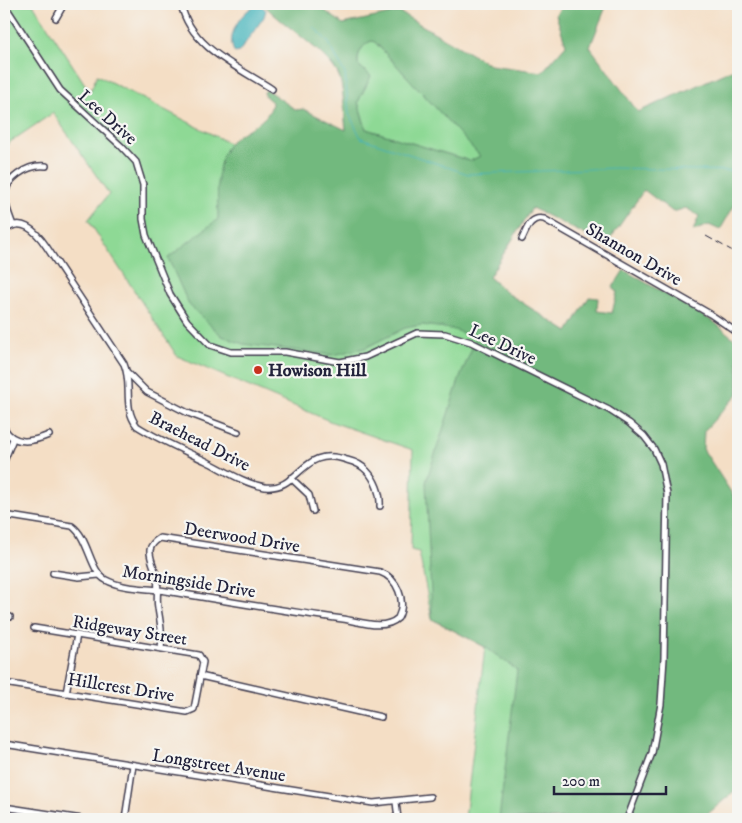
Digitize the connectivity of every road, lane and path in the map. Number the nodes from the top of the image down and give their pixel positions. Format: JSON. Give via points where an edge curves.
{"nodes":[{"id":1,"x":4,"y":4,"type":"edge"},
{"id":2,"x":64,"y":4,"type":"edge"},
{"id":3,"x":181,"y":4,"type":"edge"},
{"id":4,"x":56,"y":18,"type":"dead end"},
{"id":5,"x":272,"y":89,"type":"dead end"},
{"id":6,"x":46,"y":166,"type":"dead end"},
{"id":7,"x":13,"y":226,"type":"junction"},
{"id":8,"x":4,"y":232,"type":"edge"},
{"id":9,"x":522,"y":239,"type":"dead end"},
{"id":10,"x":738,"y":333,"type":"edge"},
{"id":11,"x":128,"y":373,"type":"junction"},
{"id":12,"x":4,"y":428,"type":"edge"},
{"id":13,"x":238,"y":432,"type":"dead end"},
{"id":14,"x":49,"y":435,"type":"dead end"},
{"id":15,"x":13,"y":439,"type":"junction"},
{"id":16,"x":4,"y":461,"type":"edge"},
{"id":17,"x":291,"y":478,"type":"junction"},
{"id":18,"x":380,"y":506,"type":"dead end"},
{"id":19,"x":313,"y":511,"type":"dead end"},
{"id":20,"x":4,"y":515,"type":"edge"},
{"id":21,"x":53,"y":573,"type":"dead end"},
{"id":22,"x":99,"y":575,"type":"junction"},
{"id":23,"x":157,"y":590,"type":"junction"},
{"id":24,"x":4,"y":616,"type":"edge"},
{"id":25,"x":399,"y":616,"type":"joint"},
{"id":26,"x":10,"y":617,"type":"dead end"},
{"id":27,"x":34,"y":628,"type":"dead end"},
{"id":28,"x":77,"y":635,"type":"junction"},
{"id":29,"x":161,"y":648,"type":"junction"},
{"id":30,"x":200,"y":676,"type":"junction"},
{"id":31,"x":4,"y":683,"type":"edge"},
{"id":32,"x":66,"y":693,"type":"junction"},
{"id":33,"x":381,"y":717,"type":"dead end"},
{"id":34,"x":4,"y":744,"type":"edge"},
{"id":35,"x":133,"y":765,"type":"junction"},
{"id":36,"x":430,"y":797,"type":"dead end"},
{"id":37,"x":396,"y":802,"type":"junction"},
{"id":38,"x":4,"y":807,"type":"edge"},
{"id":39,"x":397,"y":818,"type":"edge"},
{"id":40,"x":82,"y":819,"type":"edge"},
{"id":41,"x":125,"y":819,"type":"edge"},
{"id":42,"x":390,"y":819,"type":"edge"},
{"id":43,"x":627,"y":819,"type":"edge"}],
"edges":[{"from":1,"to":43,"type":"street","name":"Lee Drive","via":[[60,90],[136,162],[143,185],[146,235],[170,294],[187,321],[210,344],[232,352],[285,352],[340,362],[365,357],[414,334],[444,334],[483,347],[609,410],[649,442],[661,464],[667,494],[663,680],[652,753]]},
{"from":2,"to":4,"type":"street"},
{"from":3,"to":5,"type":"street","via":[[186,20],[200,40]]},
{"from":6,"to":7,"type":"street","via":[[28,168],[7,186],[5,199]]},
{"from":7,"to":8,"type":"street"},
{"from":7,"to":11,"type":"street","name":"Braehead Drive","via":[[29,227],[41,239]]},
{"from":9,"to":10,"type":"street","name":"Shannon Drive","via":[[531,222],[544,218]]},
{"from":11,"to":13,"type":"street","via":[[147,392]]},
{"from":11,"to":17,"type":"street","name":"Braehead Drive","via":[[129,410],[136,424],[146,432],[256,485],[272,487]]},
{"from":12,"to":15,"type":"street"},
{"from":14,"to":15,"type":"street","via":[[28,441]]},
{"from":15,"to":16,"type":"street"},
{"from":17,"to":18,"type":"street","name":"Braehead Drive","via":[[318,458],[342,458],[369,472],[379,493]]},
{"from":17,"to":19,"type":"street","via":[[309,496]]},
{"from":20,"to":22,"type":"street","name":"Morningside Drive","via":[[72,526],[80,534]]},
{"from":21,"to":22,"type":"street","via":[[79,577]]},
{"from":22,"to":23,"type":"street","name":"Morningside Drive","via":[[111,582]]},
{"from":23,"to":25,"type":"street","name":"Morningside Drive","via":[[375,624],[388,624]]},
{"from":23,"to":25,"type":"street","name":"Deerwood Drive","via":[[150,548],[157,540],[165,538],[380,572],[392,578],[397,586],[401,604]]},
{"from":23,"to":29,"type":"street","name":"Deerwood Drive"},
{"from":24,"to":26,"type":"street"},
{"from":27,"to":28,"type":"street","name":"Ridgeway Street"},
{"from":28,"to":29,"type":"street","name":"Ridgeway Street"},
{"from":28,"to":32,"type":"street"},
{"from":29,"to":30,"type":"street","name":"Ridgeway Street","via":[[199,655],[203,662]]},
{"from":30,"to":32,"type":"street","name":"Hillcrest Drive","via":[[191,712]]},
{"from":30,"to":33,"type":"street","name":"Hillcrest Drive"},
{"from":31,"to":32,"type":"street","name":"Hillcrest Drive"},
{"from":34,"to":35,"type":"street","name":"Longstreet Avenue"},
{"from":35,"to":37,"type":"street","name":"Longstreet Avenue","via":[[348,800]]},
{"from":35,"to":41,"type":"street"},
{"from":36,"to":37,"type":"street","name":"Longstreet Avenue"},
{"from":37,"to":39,"type":"street"},
{"from":38,"to":40,"type":"street"},
{"from":39,"to":42,"type":"street"}]}
